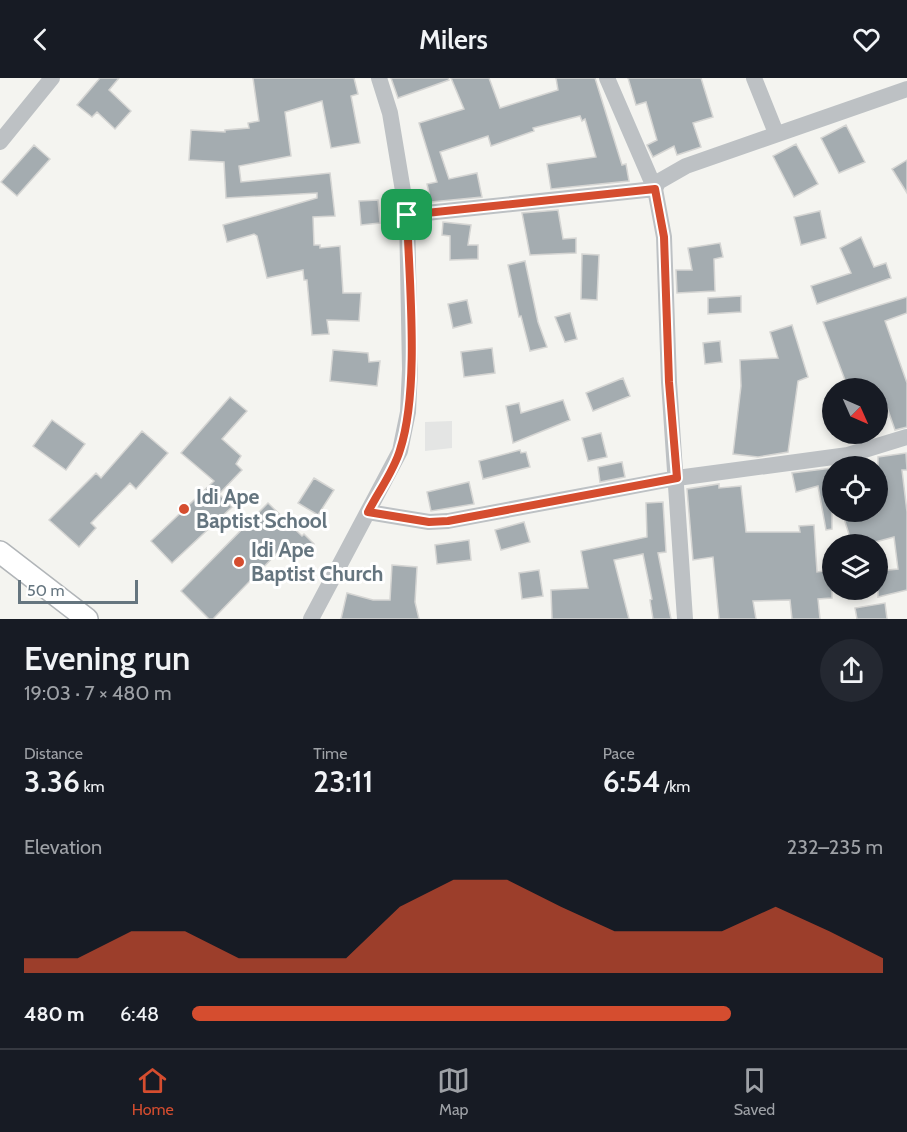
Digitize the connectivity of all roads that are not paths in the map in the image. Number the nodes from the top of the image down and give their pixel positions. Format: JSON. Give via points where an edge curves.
{"nodes":[{"id":1,"x":52,"y":78,"type":"edge"},
{"id":2,"x":379,"y":78,"type":"edge"},
{"id":3,"x":607,"y":78,"type":"edge"},
{"id":4,"x":754,"y":78,"type":"edge"},
{"id":5,"x":907,"y":89,"type":"edge"},
{"id":6,"x":776,"y":133,"type":"junction"},
{"id":7,"x":0,"y":142,"type":"edge"},
{"id":8,"x":655,"y":189,"type":"junction"},
{"id":9,"x":407,"y":215,"type":"junction"},
{"id":10,"x":907,"y":437,"type":"edge"},
{"id":11,"x":677,"y":478,"type":"junction"},
{"id":12,"x":368,"y":512,"type":"junction"},
{"id":13,"x":0,"y":552,"type":"edge"},
{"id":14,"x":87,"y":619,"type":"edge"},
{"id":15,"x":311,"y":619,"type":"edge"},
{"id":16,"x":685,"y":619,"type":"edge"}],
"edges":[{"from":1,"to":7,"type":"street"},
{"from":2,"to":9,"type":"street","via":[[390,113]]},
{"from":3,"to":8,"type":"street"},
{"from":4,"to":6,"type":"street"},
{"from":5,"to":6,"type":"street"},
{"from":6,"to":8,"type":"street","via":[[676,171],[658,182]]},
{"from":8,"to":9,"type":"street"},
{"from":8,"to":11,"type":"street","via":[[664,237]]},
{"from":9,"to":12,"type":"street","via":[[408,412],[400,451]]},
{"from":10,"to":11,"type":"street","via":[[848,455]]},
{"from":11,"to":12,"type":"street","via":[[448,521],[429,522]]},
{"from":11,"to":16,"type":"street"},
{"from":12,"to":15,"type":"street"},
{"from":13,"to":14,"type":"main road"}]}
